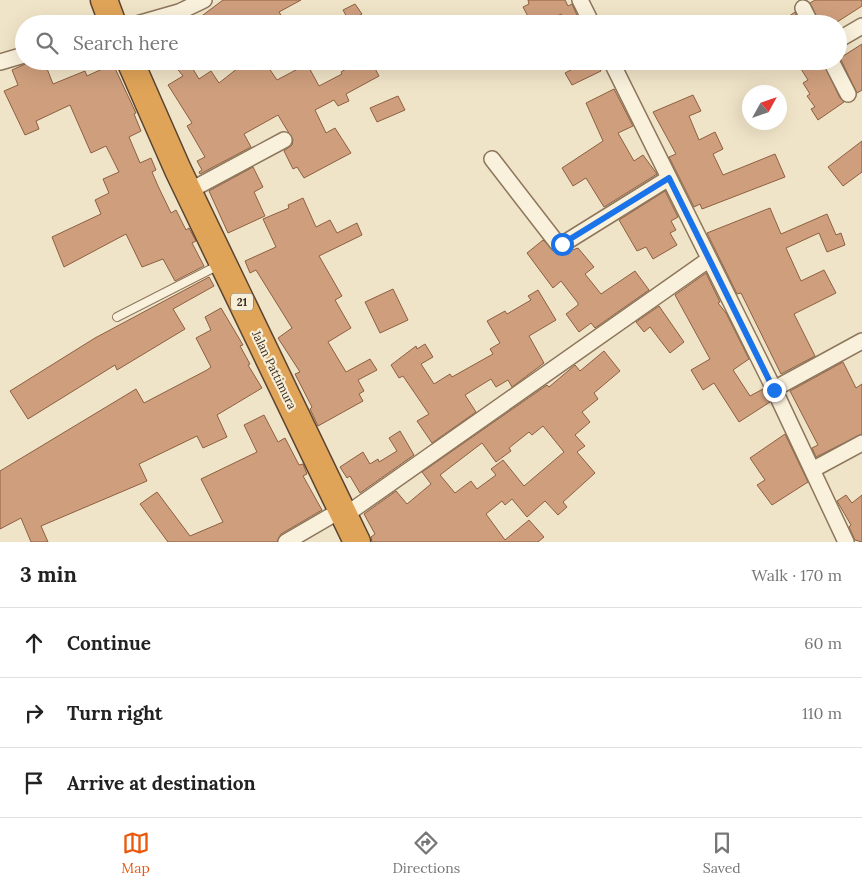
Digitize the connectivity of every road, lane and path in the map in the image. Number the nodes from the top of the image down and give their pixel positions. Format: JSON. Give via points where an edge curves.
{"nodes":[{"id":1,"x":104,"y":0,"type":"edge"},
{"id":2,"x":204,"y":0,"type":"edge"},
{"id":3,"x":580,"y":0,"type":"edge"},
{"id":4,"x":803,"y":8,"type":"dead end"},
{"id":5,"x":110,"y":15,"type":"edge"},
{"id":6,"x":169,"y":15,"type":"edge"},
{"id":7,"x":588,"y":15,"type":"edge"},
{"id":8,"x":806,"y":15,"type":"edge"},
{"id":9,"x":862,"y":26,"type":"edge"},
{"id":10,"x":847,"y":35,"type":"edge"},
{"id":11,"x":15,"y":58,"type":"edge"},
{"id":12,"x":0,"y":62,"type":"edge"},
{"id":13,"x":134,"y":70,"type":"edge"},
{"id":14,"x":615,"y":70,"type":"edge"},
{"id":15,"x":836,"y":70,"type":"edge"},
{"id":16,"x":848,"y":94,"type":"dead end"},
{"id":17,"x":284,"y":140,"type":"dead end"},
{"id":18,"x":492,"y":159,"type":"dead end"},
{"id":19,"x":669,"y":178,"type":"junction"},
{"id":20,"x":189,"y":191,"type":"junction"},
{"id":21,"x":708,"y":260,"type":"junction"},
{"id":22,"x":223,"y":263,"type":"junction"},
{"id":23,"x":117,"y":317,"type":"dead end"},
{"id":24,"x":862,"y":341,"type":"edge"},
{"id":25,"x":774,"y":390,"type":"junction"},
{"id":26,"x":862,"y":443,"type":"edge"},
{"id":27,"x":812,"y":470,"type":"junction"},
{"id":28,"x":343,"y":513,"type":"junction"},
{"id":29,"x":286,"y":542,"type":"edge"},
{"id":30,"x":357,"y":542,"type":"edge"},
{"id":31,"x":846,"y":542,"type":"edge"}],
"edges":[{"from":1,"to":5,"type":"highway"},
{"from":2,"to":6,"type":"street"},
{"from":3,"to":7,"type":"street"},
{"from":4,"to":8,"type":"street"},
{"from":9,"to":10,"type":"street"},
{"from":11,"to":12,"type":"street"},
{"from":13,"to":20,"type":"highway","name":"Jalan Pattimura","number":"21"},
{"from":14,"to":19,"type":"street"},
{"from":15,"to":16,"type":"street"},
{"from":17,"to":20,"type":"street"},
{"from":18,"to":19,"type":"street","via":[[558,243],[566,242]]},
{"from":19,"to":21,"type":"street"},
{"from":20,"to":22,"type":"highway","name":"Jalan Pattimura","number":"21"},
{"from":21,"to":25,"type":"street"},
{"from":21,"to":28,"type":"street"},
{"from":22,"to":23,"type":"lane"},
{"from":22,"to":28,"type":"highway","name":"Jalan Pattimura","number":"21"},
{"from":24,"to":25,"type":"street"},
{"from":25,"to":27,"type":"street"},
{"from":26,"to":27,"type":"street"},
{"from":27,"to":31,"type":"street"},
{"from":28,"to":29,"type":"street"},
{"from":28,"to":30,"type":"highway","name":"Jalan Pattimura","number":"21"}]}
